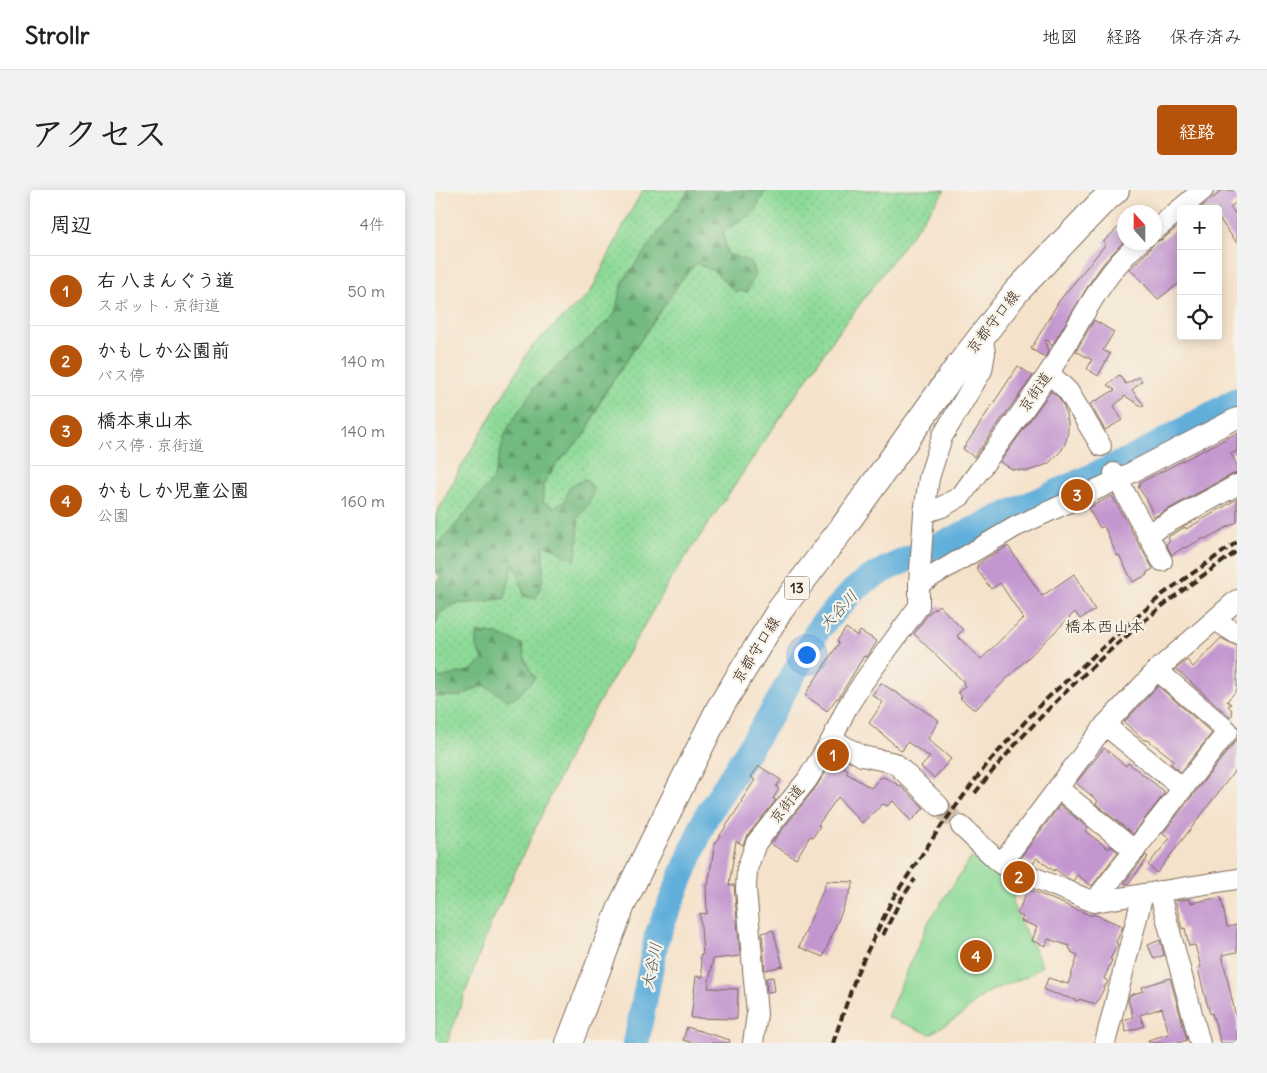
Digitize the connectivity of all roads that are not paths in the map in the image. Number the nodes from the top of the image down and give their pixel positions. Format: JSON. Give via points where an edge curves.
{"nodes":[{"id":1,"x":1116,"y":190,"type":"edge"},
{"id":2,"x":1203,"y":190,"type":"edge"},
{"id":3,"x":1162,"y":224,"type":"edge"},
{"id":4,"x":1131,"y":250,"type":"edge"},
{"id":5,"x":983,"y":335,"type":"junction"},
{"id":6,"x":1049,"y":373,"type":"junction"},
{"id":7,"x":1237,"y":418,"type":"edge"},
{"id":8,"x":1101,"y":446,"type":"dead end"},
{"id":9,"x":1115,"y":476,"type":"junction"},
{"id":10,"x":1237,"y":485,"type":"edge"},
{"id":11,"x":923,"y":521,"type":"junction"},
{"id":12,"x":1147,"y":534,"type":"junction"},
{"id":13,"x":1162,"y":562,"type":"dead end"},
{"id":14,"x":919,"y":584,"type":"junction"},
{"id":15,"x":1237,"y":600,"type":"edge"},
{"id":16,"x":1215,"y":620,"type":"junction"},
{"id":17,"x":1237,"y":634,"type":"edge"},
{"id":18,"x":1157,"y":670,"type":"junction"},
{"id":19,"x":1105,"y":725,"type":"junction"},
{"id":20,"x":1233,"y":726,"type":"edge"},
{"id":21,"x":832,"y":739,"type":"junction"},
{"id":22,"x":1058,"y":788,"type":"junction"},
{"id":23,"x":1183,"y":788,"type":"junction"},
{"id":24,"x":939,"y":806,"type":"tunnel mouth"},
{"id":25,"x":961,"y":826,"type":"tunnel mouth"},
{"id":26,"x":1135,"y":850,"type":"junction"},
{"id":27,"x":1001,"y":864,"type":"junction"},
{"id":28,"x":1237,"y":879,"type":"edge"},
{"id":29,"x":1151,"y":893,"type":"junction"},
{"id":30,"x":1094,"y":902,"type":"junction"},
{"id":31,"x":569,"y":1043,"type":"edge"},
{"id":32,"x":753,"y":1043,"type":"edge"},
{"id":33,"x":1105,"y":1043,"type":"edge"},
{"id":34,"x":1200,"y":1043,"type":"edge"}],
"edges":[{"from":1,"to":5,"type":"main road","name":"京都守口線","number":"13","via":[[1016,292]]},
{"from":2,"to":3,"type":"street"},
{"from":4,"to":6,"type":"street","name":"京街道","via":[[1100,286]]},
{"from":5,"to":11,"type":"street","name":"京街道","via":[[985,353],[982,370],[942,438],[929,478]]},
{"from":5,"to":31,"type":"main road","name":"京都守口線","number":"13","via":[[780,610],[719,709],[622,905]]},
{"from":6,"to":8,"type":"street","via":[[1068,391]]},
{"from":6,"to":11,"type":"street","name":"京街道","via":[[961,496]]},
{"from":7,"to":9,"type":"street"},
{"from":9,"to":12,"type":"street"},
{"from":9,"to":14,"type":"street","via":[[1015,527]]},
{"from":10,"to":12,"type":"street"},
{"from":11,"to":14,"type":"street","name":"京街道"},
{"from":12,"to":13,"type":"street"},
{"from":14,"to":21,"type":"street","name":"京街道","via":[[919,606],[864,681]]},
{"from":15,"to":16,"type":"street"},
{"from":16,"to":17,"type":"street"},
{"from":16,"to":18,"type":"street"},
{"from":18,"to":19,"type":"street"},
{"from":18,"to":20,"type":"street"},
{"from":19,"to":22,"type":"street"},
{"from":19,"to":23,"type":"street"},
{"from":20,"to":23,"type":"street"},
{"from":21,"to":24,"type":"street","via":[[862,756],[895,763]]},
{"from":21,"to":32,"type":"street","name":"京街道","via":[[807,780],[756,844],[747,869],[745,890],[757,1014]]},
{"from":22,"to":26,"type":"street"},
{"from":22,"to":27,"type":"street"},
{"from":23,"to":26,"type":"street"},
{"from":25,"to":27,"type":"street"},
{"from":26,"to":30,"type":"street"},
{"from":27,"to":30,"type":"street"},
{"from":28,"to":29,"type":"street"},
{"from":29,"to":30,"type":"street"},
{"from":29,"to":33,"type":"street"},
{"from":29,"to":34,"type":"street"}]}
